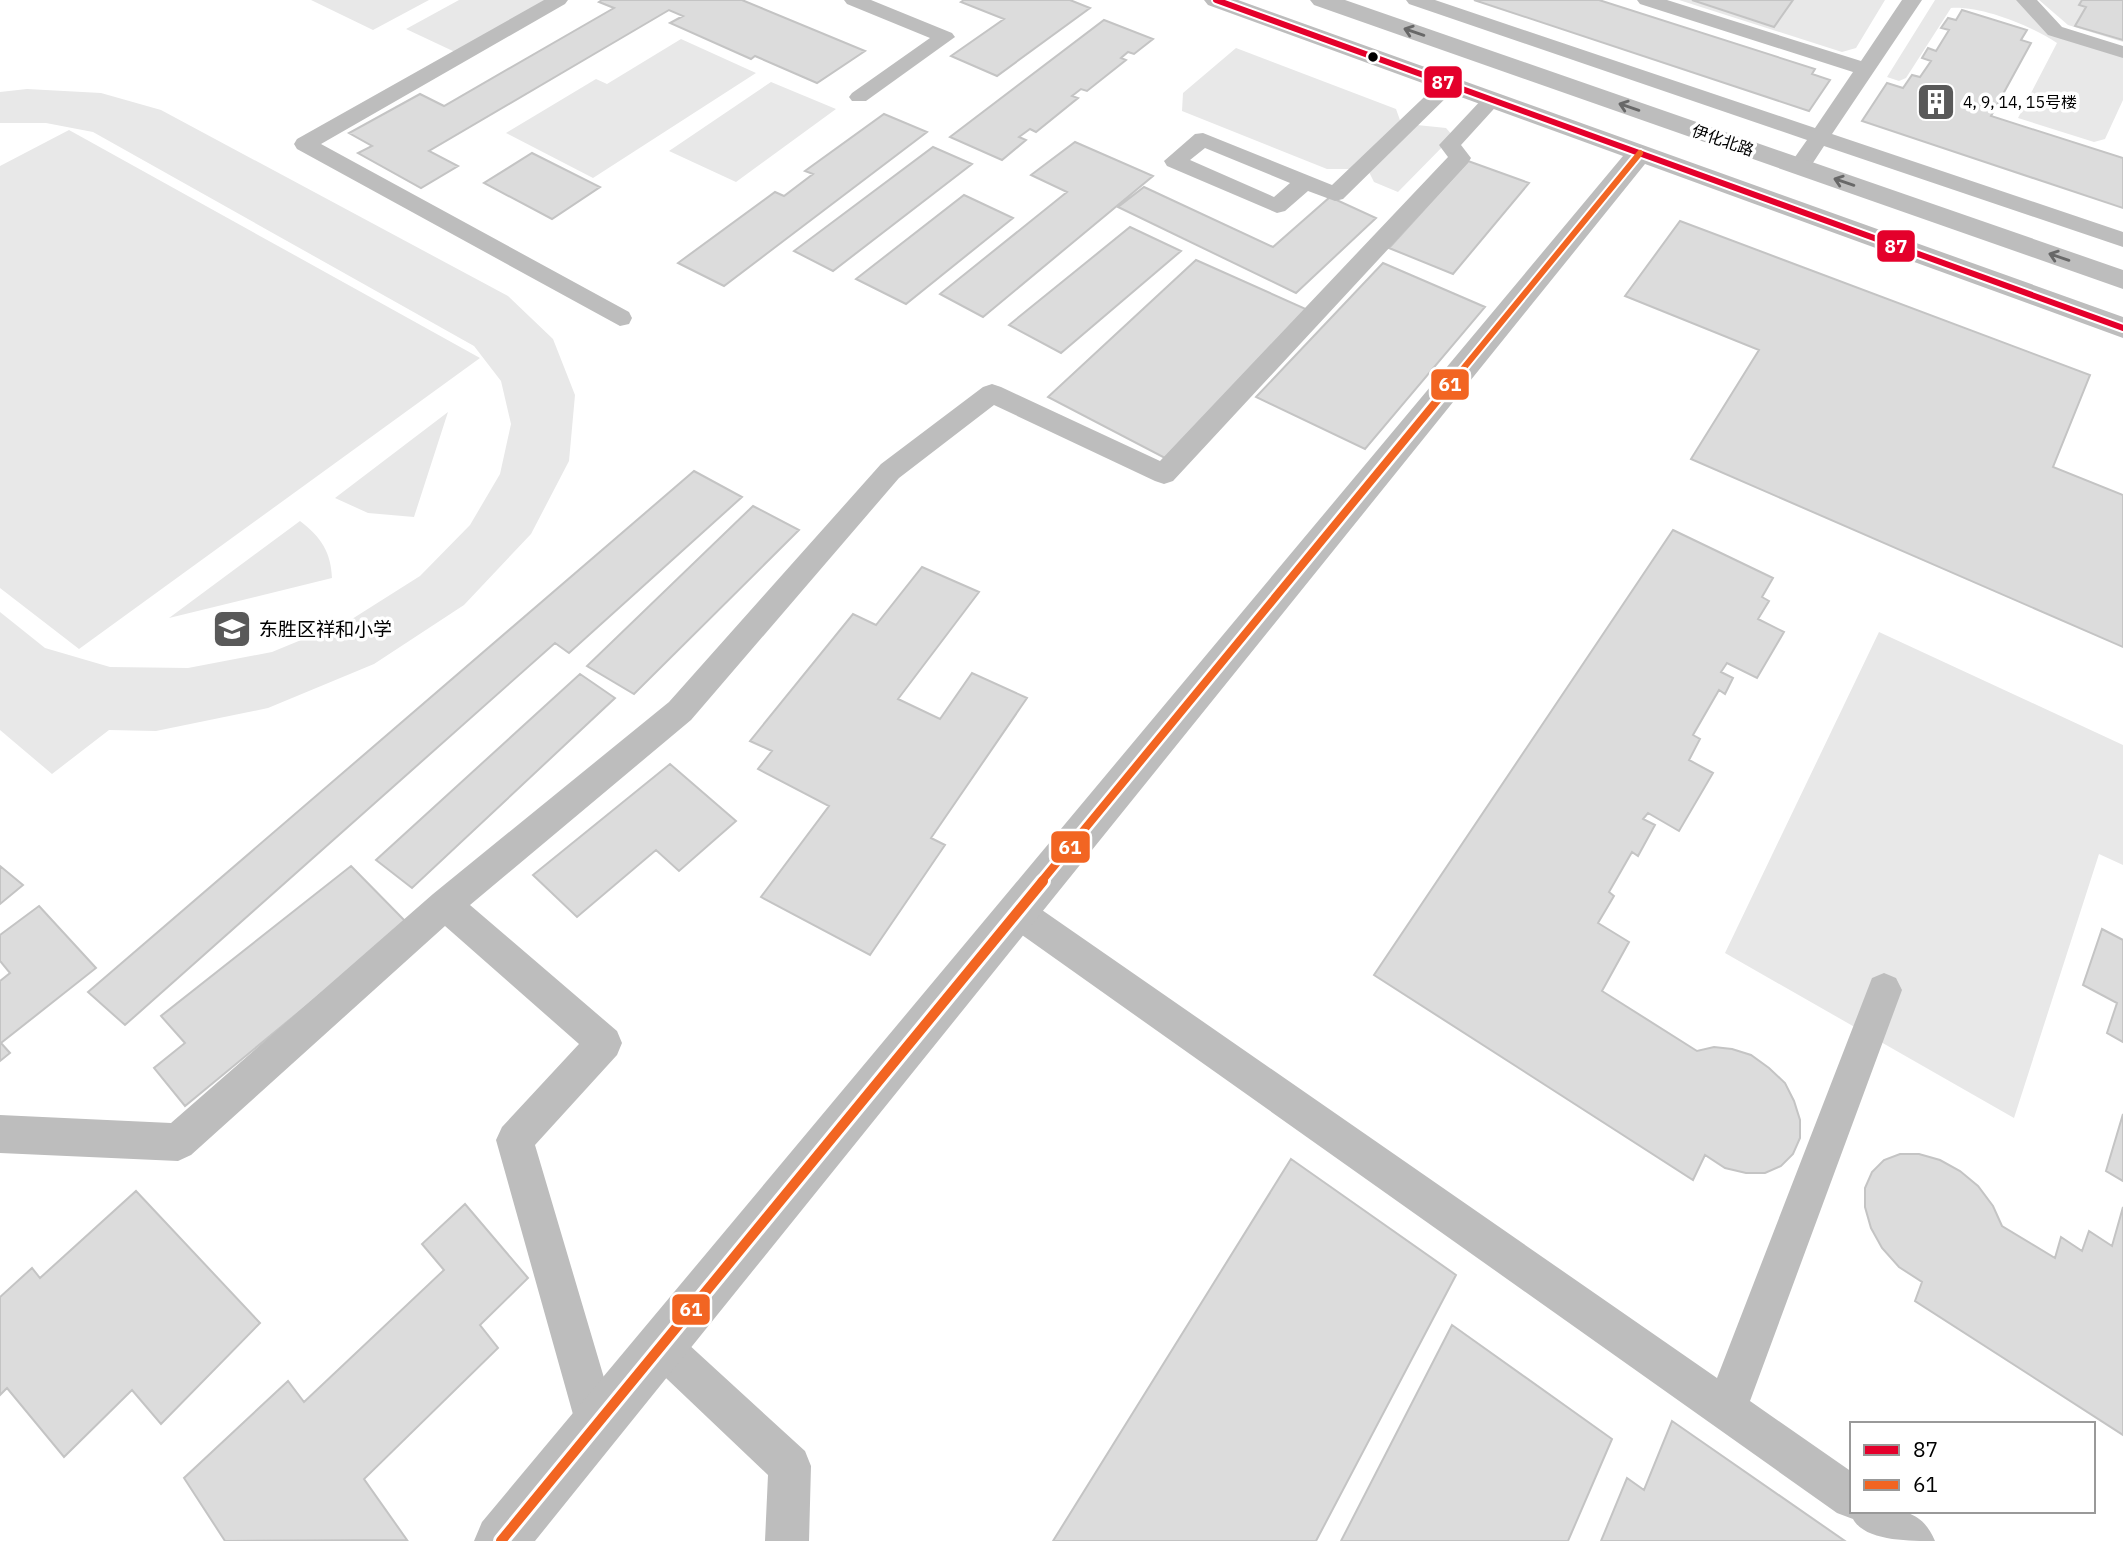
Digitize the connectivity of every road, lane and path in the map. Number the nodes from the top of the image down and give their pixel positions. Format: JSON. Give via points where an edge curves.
{"nodes":[{"id":1,"x":558,"y":0,"type":"edge"},
{"id":2,"x":854,"y":0,"type":"edge"},
{"id":3,"x":1216,"y":0,"type":"edge"},
{"id":4,"x":1416,"y":0,"type":"edge"},
{"id":5,"x":1647,"y":0,"type":"edge"},
{"id":6,"x":1912,"y":0,"type":"edge"},
{"id":7,"x":2026,"y":0,"type":"edge"},
{"id":8,"x":1332,"y":1,"type":"edge"},
{"id":9,"x":2123,"y":52,"type":"edge"},
{"id":10,"x":1583,"y":57,"type":"junction"},
{"id":11,"x":1866,"y":69,"type":"junction"},
{"id":12,"x":1558,"y":82,"type":"junction"},
{"id":13,"x":1450,"y":84,"type":"junction"},
{"id":14,"x":859,"y":97,"type":"dead end"},
{"id":15,"x":1492,"y":100,"type":"junction"},
{"id":16,"x":1820,"y":137,"type":"junction"},
{"id":17,"x":1640,"y":153,"type":"junction"},
{"id":18,"x":1800,"y":167,"type":"junction"},
{"id":19,"x":1305,"y":182,"type":"junction"},
{"id":20,"x":2123,"y":240,"type":"edge"},
{"id":21,"x":2123,"y":280,"type":"edge"},
{"id":22,"x":620,"y":318,"type":"dead end"},
{"id":23,"x":2123,"y":328,"type":"edge"},
{"id":24,"x":444,"y":905,"type":"junction"},
{"id":25,"x":1017,"y":912,"type":"junction"},
{"id":26,"x":1884,"y":990,"type":"dead end"},
{"id":27,"x":0,"y":1134,"type":"edge"},
{"id":28,"x":662,"y":1346,"type":"junction"},
{"id":29,"x":1726,"y":1409,"type":"junction"},
{"id":30,"x":597,"y":1425,"type":"junction"},
{"id":31,"x":1850,"y":1497,"type":"edge"},
{"id":32,"x":1874,"y":1513,"type":"edge"},
{"id":33,"x":501,"y":1541,"type":"edge"},
{"id":34,"x":787,"y":1541,"type":"edge"},
{"id":35,"x":1913,"y":1541,"type":"edge"}],
"edges":[{"from":1,"to":22,"type":"lane","via":[[305,144]]},
{"from":2,"to":14,"type":"lane","via":[[946,37]]},
{"from":3,"to":13,"type":"street"},
{"from":4,"to":10,"type":"lane"},
{"from":5,"to":11,"type":"lane"},
{"from":6,"to":11,"type":"lane"},
{"from":7,"to":9,"type":"lane","via":[[2055,31]]},
{"from":12,"to":8,"type":"street","name":"伊化北路","one_way":true},
{"from":10,"to":12,"type":"lane"},
{"from":10,"to":16,"type":"lane"},
{"from":11,"to":16,"type":"lane"},
{"from":18,"to":12,"type":"street","name":"伊化北路","one_way":true},
{"from":13,"to":15,"type":"street"},
{"from":13,"to":19,"type":"lane","via":[[1335,194]]},
{"from":15,"to":17,"type":"street"},
{"from":15,"to":24,"type":"lane","via":[[1450,145],[1460,158],[1164,474],[992,393],[890,471],[680,711]]},
{"from":16,"to":18,"type":"lane"},
{"from":16,"to":20,"type":"lane"},
{"from":17,"to":23,"type":"street"},
{"from":17,"to":25,"type":"street"},
{"from":21,"to":18,"type":"street","name":"伊化北路","one_way":true},
{"from":19,"to":19,"type":"lane","via":[[1203,139],[1175,161],[1278,206]]},
{"from":24,"to":27,"type":"lane","via":[[178,1142]]},
{"from":24,"to":30,"type":"lane","via":[[604,1043],[515,1140]]},
{"from":25,"to":28,"type":"street"},
{"from":25,"to":29,"type":"lane"},
{"from":26,"to":29,"type":"lane"},
{"from":28,"to":30,"type":"street"},
{"from":28,"to":34,"type":"lane","via":[[790,1466]]},
{"from":29,"to":31,"type":"lane"},
{"from":30,"to":33,"type":"street"},
{"from":32,"to":35,"type":"lane"}]}
